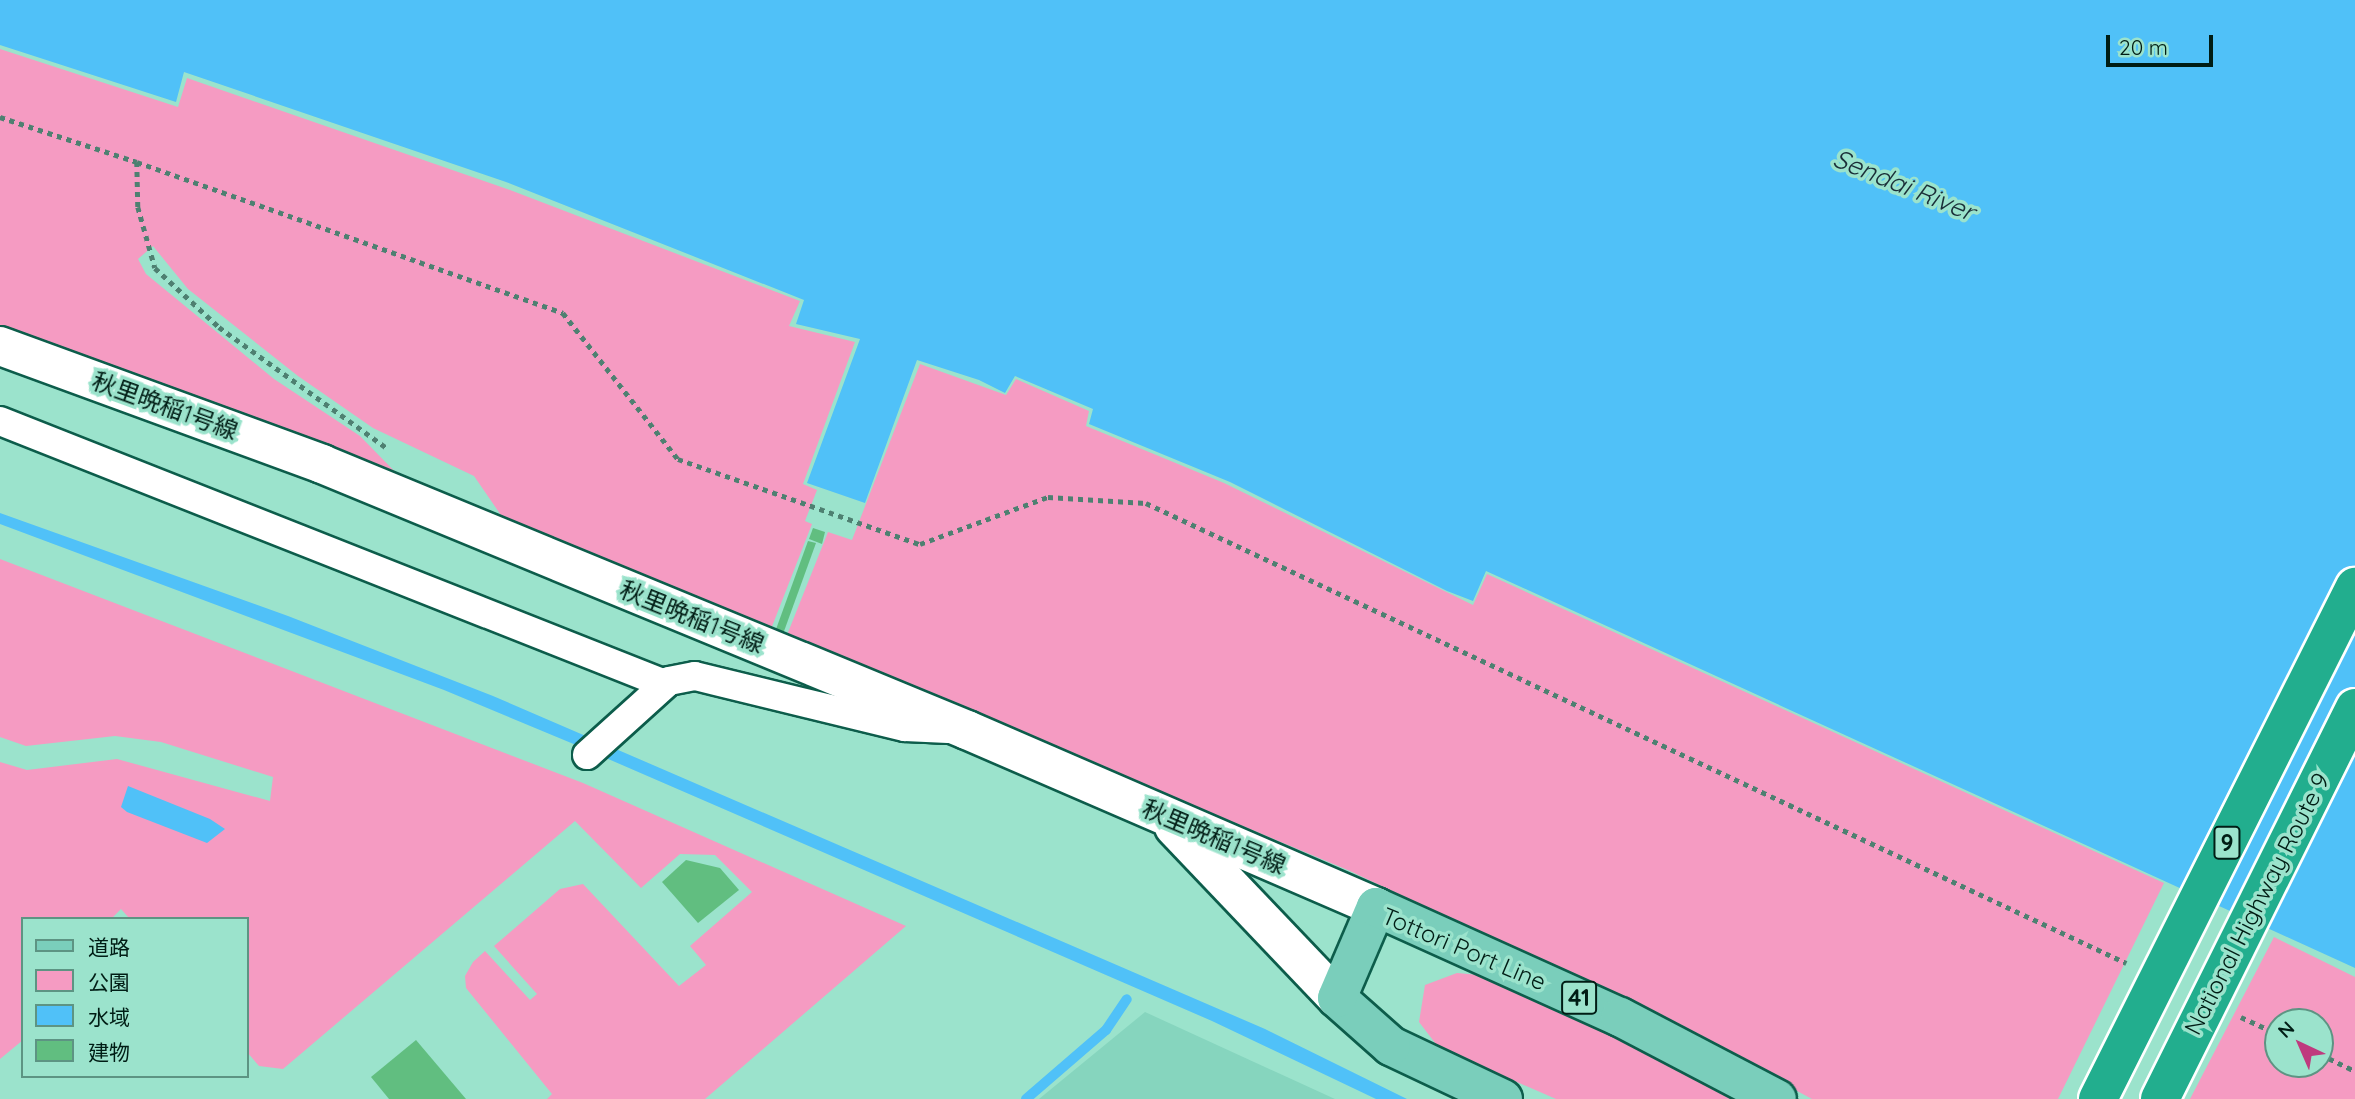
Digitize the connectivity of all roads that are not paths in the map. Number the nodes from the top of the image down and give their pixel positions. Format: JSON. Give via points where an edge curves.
{"nodes":[{"id":1,"x":0,"y":346,"type":"edge"},
{"id":2,"x":0,"y":421,"type":"edge"},
{"id":3,"x":2355,"y":587,"type":"edge"},
{"id":4,"x":665,"y":684,"type":"junction"},
{"id":5,"x":2355,"y":708,"type":"edge"},
{"id":6,"x":967,"y":730,"type":"junction"},
{"id":7,"x":587,"y":755,"type":"dead end"},
{"id":8,"x":1163,"y":815,"type":"junction"},
{"id":9,"x":1376,"y":907,"type":"junction"},
{"id":10,"x":1337,"y":998,"type":"junction"},
{"id":11,"x":1503,"y":1099,"type":"edge"},
{"id":12,"x":1777,"y":1099,"type":"edge"},
{"id":13,"x":2098,"y":1099,"type":"edge"},
{"id":14,"x":2160,"y":1099,"type":"edge"}],
"edges":[{"from":1,"to":6,"type":"street","name":"秋里晩稲1号線","via":[[322,464]]},
{"from":2,"to":4,"type":"street"},
{"from":3,"to":13,"type":"highway","number":"9","bridge":true},
{"from":4,"to":6,"type":"street","via":[[695,676],[905,727]]},
{"from":4,"to":7,"type":"street"},
{"from":5,"to":14,"type":"highway","name":"National Highway Route 9","number":"9","bridge":true},
{"from":6,"to":8,"type":"street","name":"秋里晩稲1号線"},
{"from":8,"to":9,"type":"street","name":"秋里晩稲1号線"},
{"from":8,"to":10,"type":"street"},
{"from":9,"to":10,"type":"main road","name":"Tottori Port Line"},
{"from":9,"to":12,"type":"main road","name":"Tottori Port Line","number":"41","via":[[1620,1017]]},
{"from":10,"to":11,"type":"main road","via":[[1403,1053]]}]}
